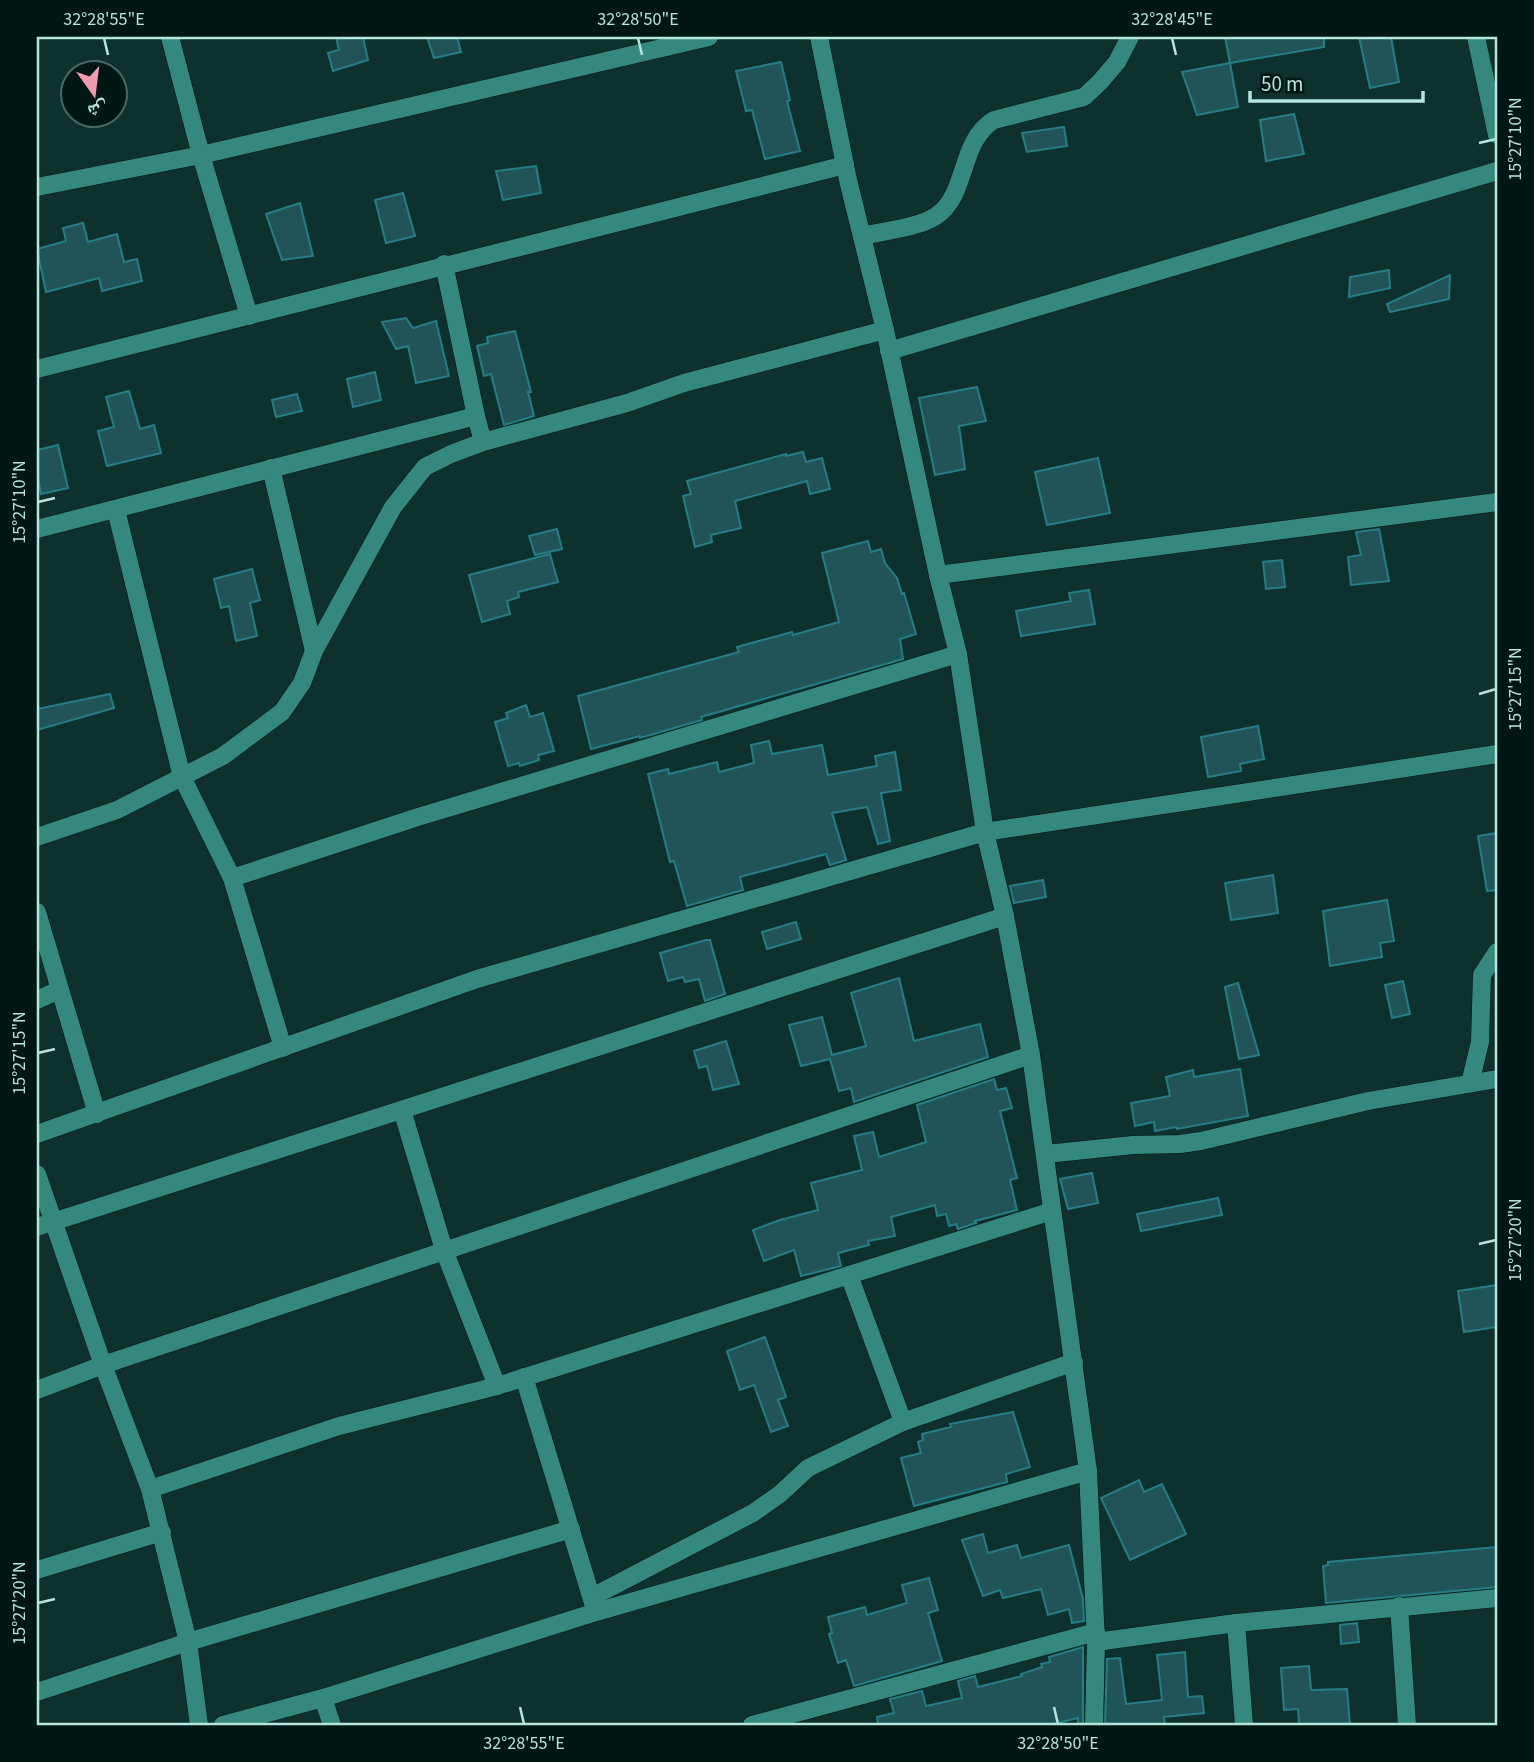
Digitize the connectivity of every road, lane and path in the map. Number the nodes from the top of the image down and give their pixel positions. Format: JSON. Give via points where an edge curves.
{"nodes":[{"id":1,"x":170,"y":37,"type":"edge"},
{"id":2,"x":709,"y":37,"type":"edge"},
{"id":3,"x":820,"y":37,"type":"edge"},
{"id":4,"x":1130,"y":37,"type":"edge"},
{"id":5,"x":1476,"y":37,"type":"edge"},
{"id":6,"x":1497,"y":135,"type":"edge"},
{"id":7,"x":201,"y":155,"type":"junction"},
{"id":8,"x":845,"y":165,"type":"junction"},
{"id":9,"x":1497,"y":171,"type":"edge"},
{"id":10,"x":37,"y":187,"type":"edge"},
{"id":11,"x":862,"y":236,"type":"junction"},
{"id":12,"x":444,"y":264,"type":"junction"},
{"id":13,"x":249,"y":316,"type":"junction"},
{"id":14,"x":885,"y":330,"type":"junction"},
{"id":15,"x":888,"y":351,"type":"junction"},
{"id":16,"x":37,"y":369,"type":"edge"},
{"id":17,"x":476,"y":416,"type":"junction"},
{"id":18,"x":484,"y":442,"type":"junction"},
{"id":19,"x":271,"y":468,"type":"junction"},
{"id":20,"x":1497,"y":502,"type":"edge"},
{"id":21,"x":117,"y":510,"type":"junction"},
{"id":22,"x":37,"y":529,"type":"edge"},
{"id":23,"x":938,"y":575,"type":"junction"},
{"id":24,"x":314,"y":650,"type":"junction"},
{"id":25,"x":958,"y":654,"type":"junction"},
{"id":26,"x":1497,"y":754,"type":"edge"},
{"id":27,"x":181,"y":777,"type":"junction"},
{"id":28,"x":985,"y":832,"type":"junction"},
{"id":29,"x":37,"y":837,"type":"edge"},
{"id":30,"x":232,"y":878,"type":"junction"},
{"id":31,"x":37,"y":912,"type":"edge"},
{"id":32,"x":1005,"y":916,"type":"junction"},
{"id":33,"x":1497,"y":952,"type":"edge"},
{"id":34,"x":59,"y":990,"type":"junction"},
{"id":35,"x":37,"y":1000,"type":"edge"},
{"id":36,"x":283,"y":1048,"type":"junction"},
{"id":37,"x":1031,"y":1055,"type":"junction"},
{"id":38,"x":1497,"y":1079,"type":"edge"},
{"id":39,"x":1470,"y":1083,"type":"junction"},
{"id":40,"x":402,"y":1110,"type":"junction"},
{"id":41,"x":97,"y":1114,"type":"junction"},
{"id":42,"x":37,"y":1134,"type":"edge"},
{"id":43,"x":1046,"y":1154,"type":"junction"},
{"id":44,"x":37,"y":1174,"type":"edge"},
{"id":45,"x":1052,"y":1211,"type":"junction"},
{"id":46,"x":45,"y":1225,"type":"edge"},
{"id":47,"x":444,"y":1250,"type":"junction"},
{"id":48,"x":849,"y":1275,"type":"junction"},
{"id":49,"x":1074,"y":1362,"type":"junction"},
{"id":50,"x":103,"y":1365,"type":"junction"},
{"id":51,"x":524,"y":1377,"type":"junction"},
{"id":52,"x":497,"y":1386,"type":"junction"},
{"id":53,"x":37,"y":1390,"type":"edge"},
{"id":54,"x":903,"y":1422,"type":"junction"},
{"id":55,"x":1088,"y":1471,"type":"junction"},
{"id":56,"x":150,"y":1489,"type":"junction"},
{"id":57,"x":571,"y":1529,"type":"junction"},
{"id":58,"x":162,"y":1532,"type":"junction"},
{"id":59,"x":37,"y":1570,"type":"edge"},
{"id":60,"x":1497,"y":1598,"type":"edge"},
{"id":61,"x":594,"y":1605,"type":"junction"},
{"id":62,"x":1399,"y":1606,"type":"junction"},
{"id":63,"x":1236,"y":1623,"type":"junction"},
{"id":64,"x":1096,"y":1637,"type":"junction"},
{"id":65,"x":188,"y":1642,"type":"junction"},
{"id":66,"x":37,"y":1692,"type":"edge"},
{"id":67,"x":323,"y":1698,"type":"junction"},
{"id":68,"x":199,"y":1725,"type":"edge"},
{"id":69,"x":223,"y":1725,"type":"edge"},
{"id":70,"x":332,"y":1725,"type":"edge"},
{"id":71,"x":752,"y":1725,"type":"edge"},
{"id":72,"x":1094,"y":1725,"type":"edge"},
{"id":73,"x":1244,"y":1725,"type":"edge"},
{"id":74,"x":1407,"y":1725,"type":"edge"}],
"edges":[{"from":1,"to":7,"type":"street"},
{"from":2,"to":7,"type":"street"},
{"from":3,"to":8,"type":"street"},
{"from":4,"to":11,"type":"street","via":[[1116,62],[1084,97],[985,125],[976,135],[950,200],[934,218]]},
{"from":5,"to":6,"type":"street"},
{"from":7,"to":10,"type":"street"},
{"from":7,"to":13,"type":"street"},
{"from":8,"to":11,"type":"street"},
{"from":8,"to":12,"type":"street"},
{"from":9,"to":15,"type":"street"},
{"from":11,"to":14,"type":"street"},
{"from":12,"to":13,"type":"street"},
{"from":12,"to":17,"type":"street"},
{"from":13,"to":16,"type":"street"},
{"from":14,"to":15,"type":"street"},
{"from":14,"to":18,"type":"street"},
{"from":15,"to":23,"type":"street"},
{"from":17,"to":18,"type":"street"},
{"from":17,"to":19,"type":"street"},
{"from":18,"to":24,"type":"street","via":[[425,467],[393,507]]},
{"from":19,"to":21,"type":"street"},
{"from":19,"to":24,"type":"street"},
{"from":20,"to":23,"type":"street"},
{"from":21,"to":22,"type":"street"},
{"from":21,"to":27,"type":"street"},
{"from":23,"to":25,"type":"street"},
{"from":24,"to":27,"type":"street","via":[[302,683],[282,712],[223,756]]},
{"from":25,"to":28,"type":"street"},
{"from":25,"to":30,"type":"street"},
{"from":26,"to":28,"type":"street"},
{"from":27,"to":29,"type":"street","via":[[117,810]]},
{"from":27,"to":30,"type":"street"},
{"from":28,"to":32,"type":"street"},
{"from":28,"to":36,"type":"street","via":[[477,979]]},
{"from":30,"to":36,"type":"street"},
{"from":31,"to":34,"type":"street"},
{"from":32,"to":37,"type":"street"},
{"from":32,"to":40,"type":"street"},
{"from":33,"to":39,"type":"street","via":[[1482,975],[1480,1042]]},
{"from":34,"to":35,"type":"street"},
{"from":34,"to":41,"type":"street"},
{"from":36,"to":41,"type":"street"},
{"from":37,"to":43,"type":"street"},
{"from":37,"to":47,"type":"street"},
{"from":38,"to":39,"type":"street"},
{"from":39,"to":43,"type":"street","via":[[1368,1101],[1201,1142]]},
{"from":40,"to":46,"type":"street"},
{"from":40,"to":47,"type":"street"},
{"from":41,"to":42,"type":"street"},
{"from":43,"to":45,"type":"street"},
{"from":44,"to":46,"type":"street"},
{"from":45,"to":48,"type":"street"},
{"from":45,"to":49,"type":"street"},
{"from":46,"to":50,"type":"street"},
{"from":47,"to":50,"type":"street"},
{"from":47,"to":52,"type":"street"},
{"from":48,"to":51,"type":"street"},
{"from":48,"to":54,"type":"street"},
{"from":49,"to":54,"type":"street"},
{"from":49,"to":55,"type":"street"},
{"from":50,"to":53,"type":"street"},
{"from":50,"to":56,"type":"street"},
{"from":51,"to":52,"type":"street"},
{"from":51,"to":57,"type":"street"},
{"from":52,"to":56,"type":"street","via":[[339,1426]]},
{"from":54,"to":61,"type":"street","via":[[808,1468],[753,1513]]},
{"from":55,"to":61,"type":"street"},
{"from":55,"to":64,"type":"street"},
{"from":56,"to":58,"type":"street"},
{"from":57,"to":61,"type":"street"},
{"from":57,"to":65,"type":"street"},
{"from":58,"to":59,"type":"street"},
{"from":58,"to":65,"type":"street"},
{"from":60,"to":62,"type":"street"},
{"from":61,"to":67,"type":"street"},
{"from":62,"to":63,"type":"street"},
{"from":62,"to":74,"type":"street"},
{"from":63,"to":64,"type":"street"},
{"from":63,"to":73,"type":"street"},
{"from":64,"to":71,"type":"street"},
{"from":64,"to":72,"type":"street"},
{"from":65,"to":66,"type":"street"},
{"from":65,"to":68,"type":"street"},
{"from":67,"to":69,"type":"street"},
{"from":67,"to":70,"type":"street"}]}
